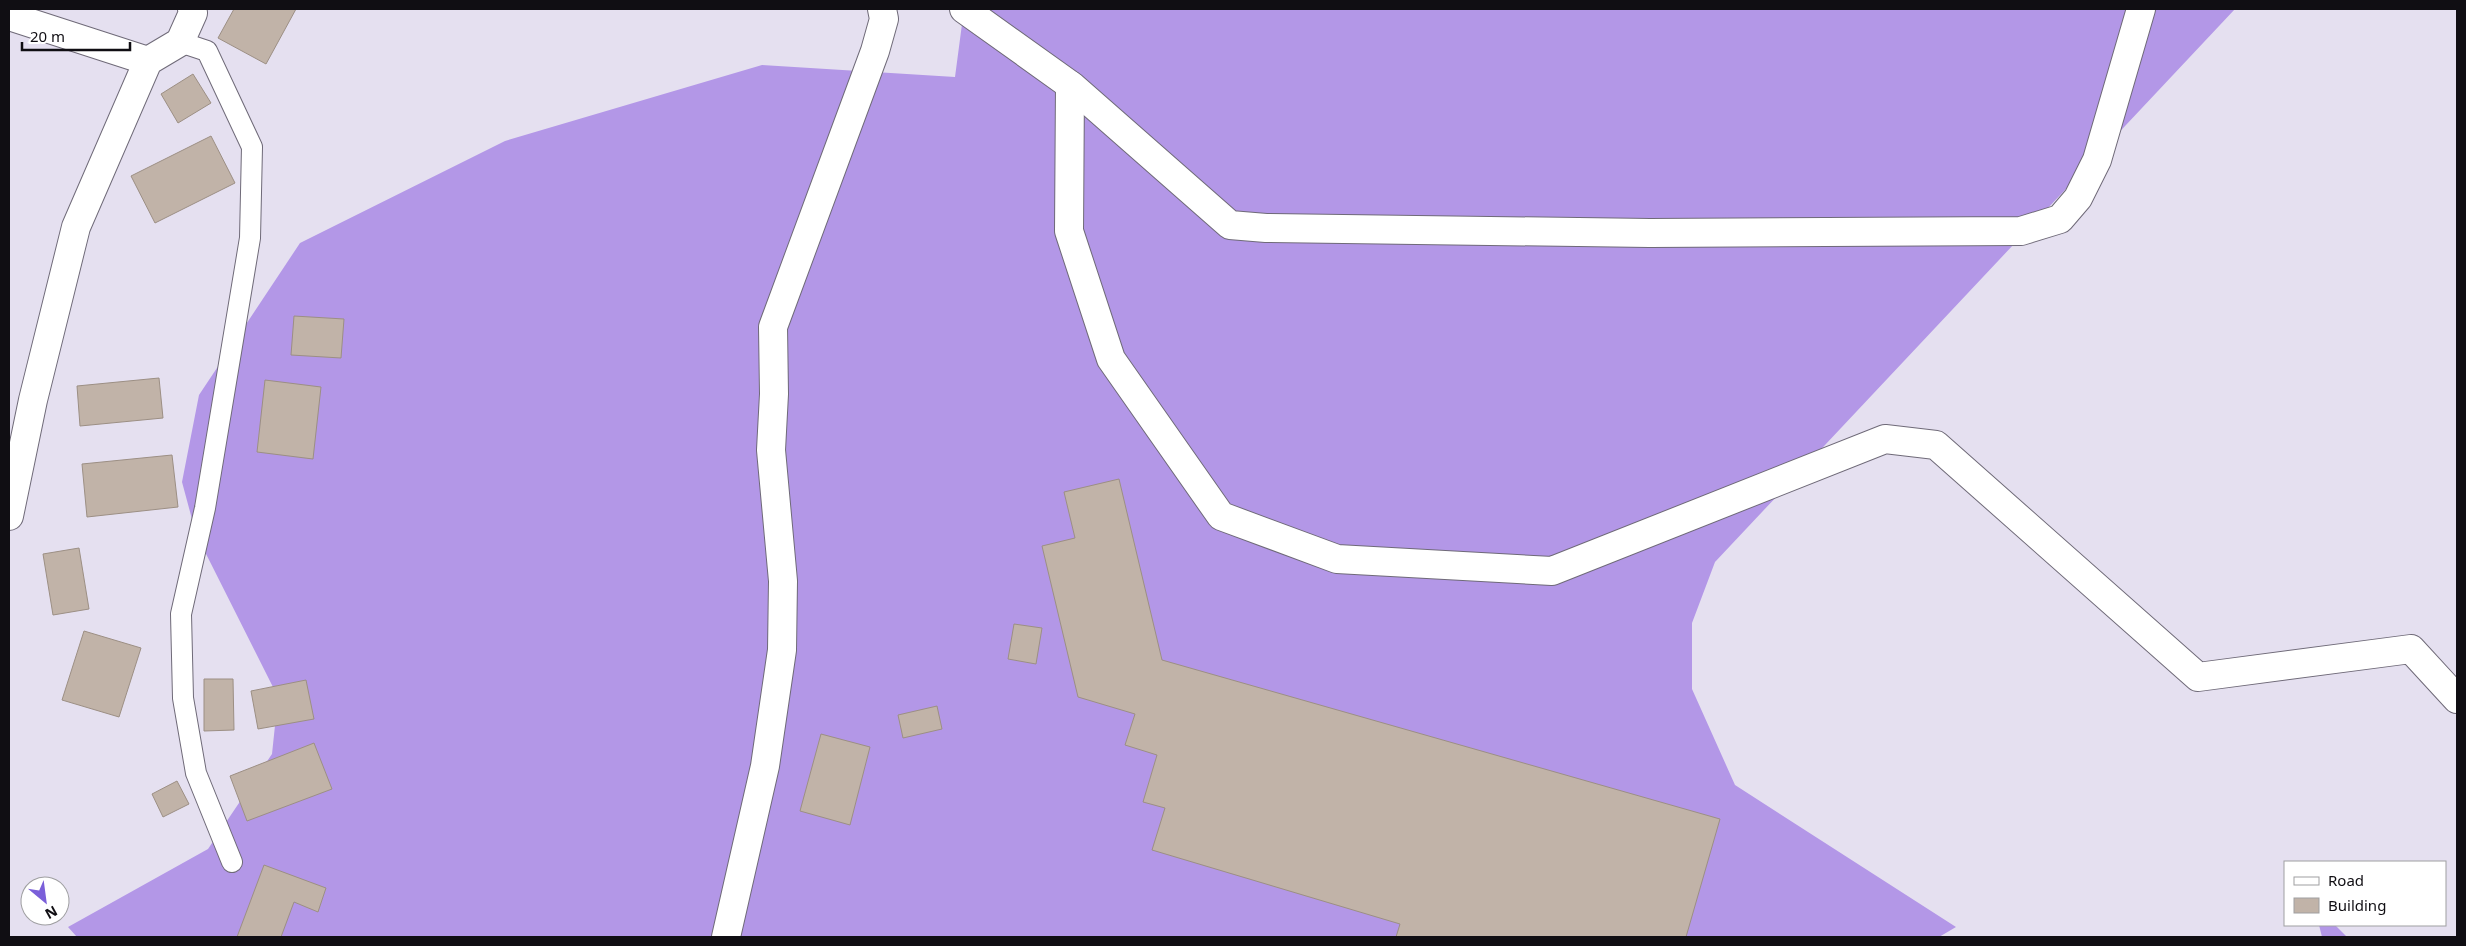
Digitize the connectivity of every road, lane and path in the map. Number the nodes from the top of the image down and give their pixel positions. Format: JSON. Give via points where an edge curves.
{"nodes":[{"id":1,"x":192,"y":9,"type":"edge"},
{"id":2,"x":882,"y":9,"type":"edge"},
{"id":3,"x":964,"y":9,"type":"edge"},
{"id":4,"x":2141,"y":9,"type":"edge"},
{"id":5,"x":9,"y":16,"type":"edge"},
{"id":6,"x":180,"y":42,"type":"junction"},
{"id":7,"x":148,"y":62,"type":"junction"},
{"id":8,"x":1070,"y":85,"type":"junction"},
{"id":9,"x":9,"y":516,"type":"edge"},
{"id":10,"x":2457,"y":699,"type":"edge"},
{"id":11,"x":232,"y":862,"type":"dead end"},
{"id":12,"x":726,"y":937,"type":"edge"}],
"edges":[{"from":1,"to":6,"type":"street","via":[[193,14]]},
{"from":2,"to":12,"type":"street","via":[[884,19],[875,51],[773,327],[771,450],[783,581],[782,650],[765,766]]},
{"from":3,"to":8,"type":"street"},
{"from":4,"to":8,"type":"street","via":[[2097,160],[2078,198],[2060,219],[2021,231],[1650,233],[1230,225]]},
{"from":5,"to":7,"type":"street"},
{"from":6,"to":7,"type":"street"},
{"from":6,"to":11,"type":"lane","via":[[207,51],[252,147],[250,238],[206,508],[181,614],[182,698],[196,772]]},
{"from":7,"to":9,"type":"street","via":[[76,227],[32,400]]},
{"from":8,"to":10,"type":"street","via":[[1069,231],[1112,359],[1220,516],[1337,559],[1552,571],[1885,440],[1936,446],[2198,677],[2411,649]]}]}
